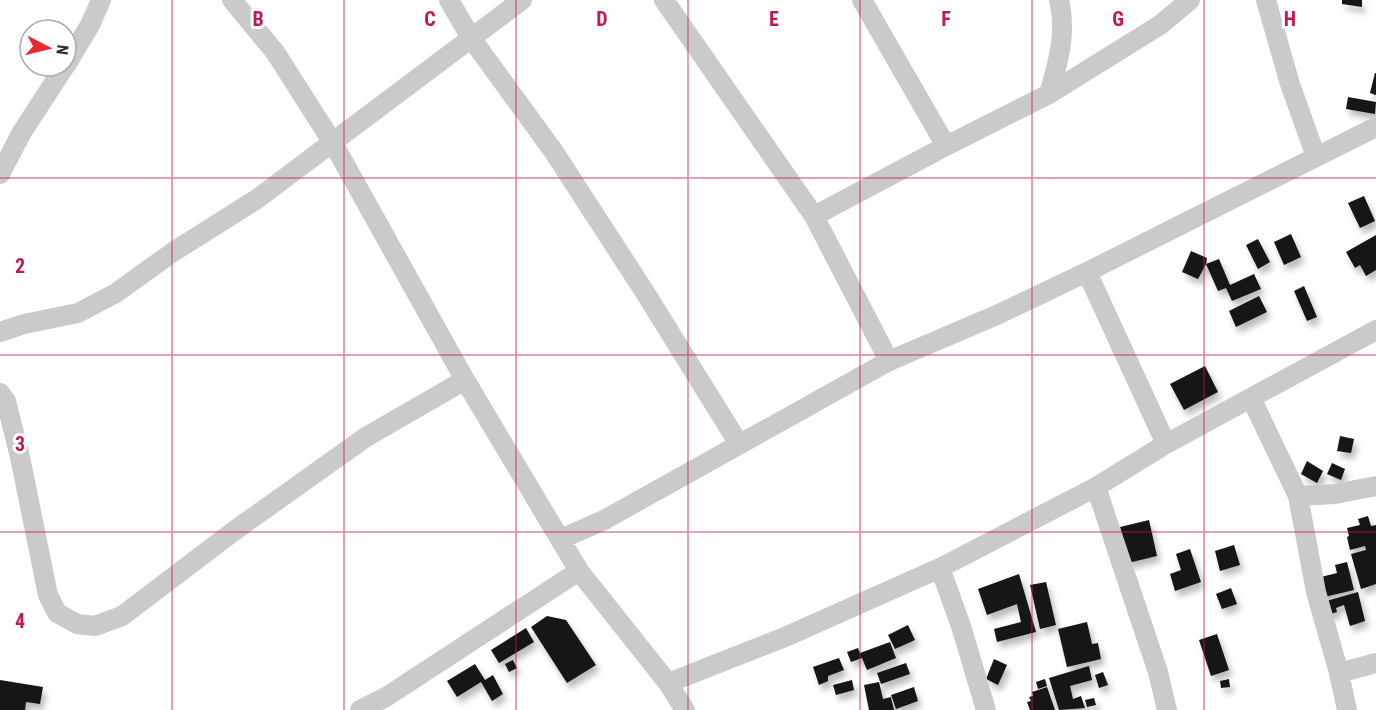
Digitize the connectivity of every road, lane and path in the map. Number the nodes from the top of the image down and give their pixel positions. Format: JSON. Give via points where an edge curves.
{"nodes":[{"id":1,"x":101,"y":0,"type":"edge"},
{"id":2,"x":232,"y":0,"type":"edge"},
{"id":3,"x":449,"y":0,"type":"edge"},
{"id":4,"x":522,"y":0,"type":"edge"},
{"id":5,"x":664,"y":0,"type":"edge"},
{"id":6,"x":862,"y":0,"type":"edge"},
{"id":7,"x":1059,"y":0,"type":"edge"},
{"id":8,"x":1190,"y":0,"type":"edge"},
{"id":9,"x":1266,"y":0,"type":"edge"},
{"id":10,"x":471,"y":38,"type":"junction"},
{"id":11,"x":78,"y":45,"type":"edge"},
{"id":12,"x":57,"y":78,"type":"edge"},
{"id":13,"x":1049,"y":94,"type":"junction"},
{"id":14,"x":1376,"y":127,"type":"edge"},
{"id":15,"x":333,"y":143,"type":"junction"},
{"id":16,"x":946,"y":146,"type":"junction"},
{"id":17,"x":1316,"y":157,"type":"junction"},
{"id":18,"x":0,"y":174,"type":"edge"},
{"id":19,"x":814,"y":216,"type":"junction"},
{"id":20,"x":1087,"y":272,"type":"junction"},
{"id":21,"x":1376,"y":330,"type":"edge"},
{"id":22,"x":0,"y":332,"type":"edge"},
{"id":23,"x":889,"y":361,"type":"junction"},
{"id":24,"x":465,"y":381,"type":"junction"},
{"id":25,"x":0,"y":393,"type":"edge"},
{"id":26,"x":1251,"y":398,"type":"junction"},
{"id":27,"x":739,"y":444,"type":"junction"},
{"id":28,"x":1166,"y":444,"type":"junction"},
{"id":29,"x":1376,"y":486,"type":"edge"},
{"id":30,"x":1096,"y":487,"type":"junction"},
{"id":31,"x":1298,"y":496,"type":"junction"},
{"id":32,"x":561,"y":539,"type":"junction"},
{"id":33,"x":940,"y":568,"type":"junction"},
{"id":34,"x":579,"y":571,"type":"junction"},
{"id":35,"x":1376,"y":663,"type":"edge"},
{"id":36,"x":1340,"y":673,"type":"junction"},
{"id":37,"x":668,"y":683,"type":"junction"},
{"id":38,"x":390,"y":704,"type":"edge"},
{"id":39,"x":360,"y":710,"type":"edge"},
{"id":40,"x":685,"y":710,"type":"edge"},
{"id":41,"x":986,"y":710,"type":"edge"},
{"id":42,"x":1167,"y":710,"type":"edge"},
{"id":43,"x":1347,"y":710,"type":"edge"}],
"edges":[{"from":1,"to":11,"type":"street"},
{"from":2,"to":15,"type":"street","via":[[275,52]]},
{"from":3,"to":10,"type":"street"},
{"from":4,"to":10,"type":"street"},
{"from":5,"to":19,"type":"street"},
{"from":6,"to":16,"type":"street"},
{"from":7,"to":13,"type":"street","via":[[1063,17],[1061,51]]},
{"from":8,"to":13,"type":"street","via":[[1160,25]]},
{"from":9,"to":17,"type":"street"},
{"from":10,"to":15,"type":"street"},
{"from":10,"to":27,"type":"street","via":[[554,152]]},
{"from":12,"to":18,"type":"street"},
{"from":13,"to":16,"type":"street"},
{"from":14,"to":17,"type":"street"},
{"from":15,"to":22,"type":"street","via":[[116,293],[78,313]]},
{"from":15,"to":24,"type":"street"},
{"from":16,"to":19,"type":"street"},
{"from":17,"to":20,"type":"street"},
{"from":19,"to":23,"type":"street"},
{"from":20,"to":23,"type":"street"},
{"from":20,"to":28,"type":"street"},
{"from":21,"to":26,"type":"street"},
{"from":23,"to":27,"type":"street"},
{"from":24,"to":25,"type":"street","via":[[366,437],[122,616],[94,626],[76,624],[57,613],[48,594],[20,456],[6,401]]},
{"from":24,"to":32,"type":"street"},
{"from":26,"to":28,"type":"street"},
{"from":26,"to":31,"type":"street"},
{"from":27,"to":32,"type":"street","via":[[604,520]]},
{"from":28,"to":30,"type":"street"},
{"from":29,"to":31,"type":"street"},
{"from":30,"to":33,"type":"street"},
{"from":30,"to":42,"type":"street"},
{"from":31,"to":36,"type":"street","via":[[1316,592]]},
{"from":32,"to":34,"type":"street"},
{"from":33,"to":37,"type":"street","via":[[785,637]]},
{"from":33,"to":41,"type":"street"},
{"from":34,"to":37,"type":"street"},
{"from":34,"to":38,"type":"street"},
{"from":35,"to":36,"type":"street"},
{"from":36,"to":43,"type":"street"},
{"from":37,"to":40,"type":"street"},
{"from":38,"to":39,"type":"street"}]}
